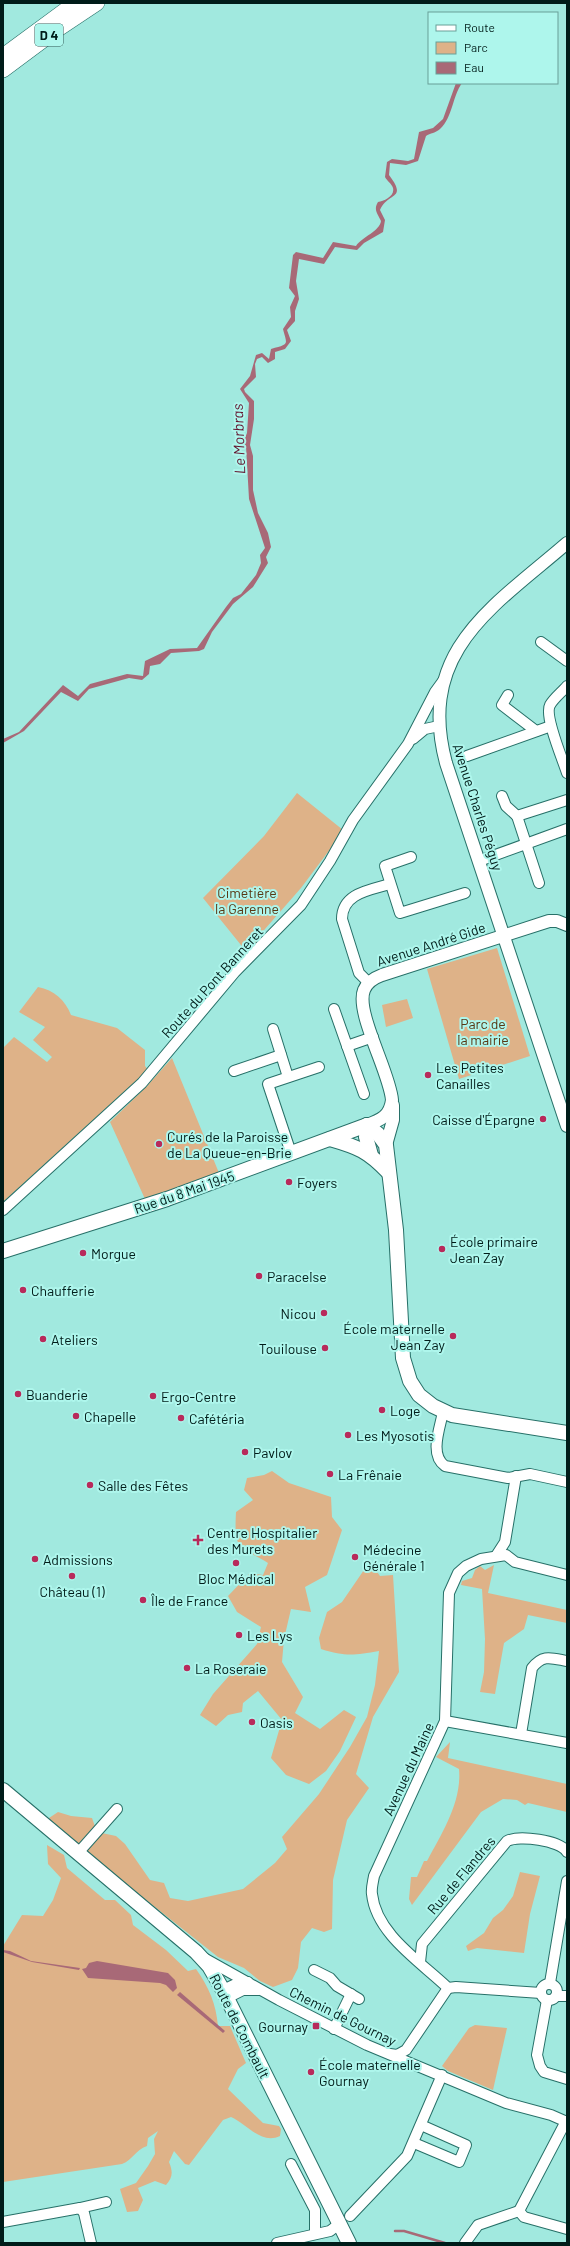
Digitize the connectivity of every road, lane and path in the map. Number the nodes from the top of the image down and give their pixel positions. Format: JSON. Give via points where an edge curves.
{"nodes":[{"id":1,"x":75,"y":3,"type":"edge"},
{"id":2,"x":97,"y":3,"type":"edge"},
{"id":3,"x":3,"y":56,"type":"edge"},
{"id":4,"x":3,"y":70,"type":"edge"},
{"id":5,"x":567,"y":543,"type":"edge"},
{"id":6,"x":540,"y":642,"type":"dead end"},
{"id":7,"x":567,"y":661,"type":"edge"},
{"id":8,"x":443,"y":681,"type":"junction"},
{"id":9,"x":567,"y":686,"type":"edge"},
{"id":10,"x":508,"y":695,"type":"dead end"},
{"id":11,"x":439,"y":726,"type":"junction"},
{"id":12,"x":551,"y":726,"type":"junction"},
{"id":13,"x":536,"y":731,"type":"junction"},
{"id":14,"x":408,"y":744,"type":"junction"},
{"id":15,"x":467,"y":756,"type":"dead end"},
{"id":16,"x":567,"y":773,"type":"edge"},
{"id":17,"x":502,"y":796,"type":"dead end"},
{"id":18,"x":567,"y":800,"type":"edge"},
{"id":19,"x":517,"y":816,"type":"junction"},
{"id":20,"x":567,"y":829,"type":"edge"},
{"id":21,"x":525,"y":843,"type":"junction"},
{"id":22,"x":411,"y":857,"type":"dead end"},
{"id":23,"x":479,"y":861,"type":"junction"},
{"id":24,"x":539,"y":883,"type":"dead end"},
{"id":25,"x":390,"y":884,"type":"junction"},
{"id":26,"x":465,"y":893,"type":"dead end"},
{"id":27,"x":567,"y":925,"type":"edge"},
{"id":28,"x":503,"y":936,"type":"junction"},
{"id":29,"x":369,"y":983,"type":"junction"},
{"id":30,"x":334,"y":1009,"type":"dead end"},
{"id":31,"x":273,"y":1029,"type":"dead end"},
{"id":32,"x":373,"y":1037,"type":"junction"},
{"id":33,"x":347,"y":1046,"type":"junction"},
{"id":34,"x":281,"y":1055,"type":"junction"},
{"id":35,"x":319,"y":1067,"type":"dead end"},
{"id":36,"x":234,"y":1071,"type":"dead end"},
{"id":37,"x":288,"y":1077,"type":"junction"},
{"id":38,"x":364,"y":1094,"type":"dead end"},
{"id":39,"x":392,"y":1100,"type":"junction"},
{"id":40,"x":367,"y":1125,"type":"junction"},
{"id":41,"x":567,"y":1126,"type":"edge"},
{"id":42,"x":330,"y":1139,"type":"junction"},
{"id":43,"x":386,"y":1145,"type":"junction"},
{"id":44,"x":291,"y":1153,"type":"junction"},
{"id":45,"x":371,"y":1155,"type":"junction"},
{"id":46,"x":388,"y":1172,"type":"junction"},
{"id":47,"x":3,"y":1210,"type":"edge"},
{"id":48,"x":3,"y":1251,"type":"edge"},
{"id":49,"x":443,"y":1412,"type":"junction"},
{"id":50,"x":567,"y":1433,"type":"edge"},
{"id":51,"x":516,"y":1476,"type":"junction"},
{"id":52,"x":567,"y":1482,"type":"edge"},
{"id":53,"x":496,"y":1556,"type":"junction"},
{"id":54,"x":567,"y":1575,"type":"edge"},
{"id":55,"x":567,"y":1661,"type":"edge"},
{"id":56,"x":445,"y":1721,"type":"junction"},
{"id":57,"x":521,"y":1734,"type":"junction"},
{"id":58,"x":567,"y":1743,"type":"edge"},
{"id":59,"x":4,"y":1794,"type":"edge"},
{"id":60,"x":117,"y":1809,"type":"dead end"},
{"id":61,"x":78,"y":1852,"type":"junction"},
{"id":62,"x":567,"y":1852,"type":"edge"},
{"id":63,"x":567,"y":1881,"type":"edge"},
{"id":64,"x":201,"y":1956,"type":"junction"},
{"id":65,"x":420,"y":1962,"type":"junction"},
{"id":66,"x":314,"y":1970,"type":"dead end"},
{"id":67,"x":248,"y":1982,"type":"junction"},
{"id":68,"x":448,"y":1988,"type":"junction"},
{"id":69,"x":259,"y":1990,"type":"junction"},
{"id":70,"x":225,"y":1994,"type":"junction"},
{"id":71,"x":548,"y":1996,"type":"junction"},
{"id":72,"x":567,"y":1996,"type":"edge"},
{"id":73,"x":334,"y":2029,"type":"junction"},
{"id":74,"x":410,"y":2045,"type":"junction"},
{"id":75,"x":390,"y":2054,"type":"junction"},
{"id":76,"x":415,"y":2064,"type":"junction"},
{"id":77,"x":442,"y":2075,"type":"junction"},
{"id":78,"x":567,"y":2079,"type":"edge"},
{"id":79,"x":566,"y":2122,"type":"edge"},
{"id":80,"x":421,"y":2125,"type":"junction"},
{"id":81,"x":414,"y":2143,"type":"junction"},
{"id":82,"x":291,"y":2164,"type":"dead end"},
{"id":83,"x":106,"y":2202,"type":"dead end"},
{"id":84,"x":80,"y":2208,"type":"junction"},
{"id":85,"x":519,"y":2211,"type":"junction"},
{"id":86,"x":345,"y":2220,"type":"junction"},
{"id":87,"x":3,"y":2222,"type":"edge"},
{"id":88,"x":567,"y":2229,"type":"edge"},
{"id":89,"x":315,"y":2234,"type":"junction"},
{"id":90,"x":91,"y":2243,"type":"edge"},
{"id":91,"x":277,"y":2243,"type":"edge"},
{"id":92,"x":348,"y":2243,"type":"edge"},
{"id":93,"x":465,"y":2243,"type":"edge"}],
"edges":[{"from":1,"to":3,"type":"main road","number":"D 4"},
{"from":2,"to":4,"type":"main road","number":"D 4"},
{"from":5,"to":8,"type":"street","name":"Avenue Charles Péguy","via":[[480,618],[459,646]]},
{"from":6,"to":7,"type":"street"},
{"from":8,"to":11,"type":"street","name":"Avenue Charles Péguy"},
{"from":8,"to":14,"type":"street","name":"Route du Pont Banneret"},
{"from":9,"to":12,"type":"street","via":[[550,705]]},
{"from":10,"to":13,"type":"street","via":[[502,705]]},
{"from":11,"to":14,"type":"street","via":[[425,729]]},
{"from":11,"to":23,"type":"street","name":"Avenue Charles Péguy","via":[[446,763]]},
{"from":12,"to":13,"type":"street"},
{"from":12,"to":16,"type":"street"},
{"from":13,"to":15,"type":"street"},
{"from":14,"to":47,"type":"street","name":"Route du Pont Banneret","via":[[353,820],[301,905],[235,972],[142,1083]]},
{"from":17,"to":19,"type":"street","via":[[506,806]]},
{"from":18,"to":19,"type":"street"},
{"from":19,"to":21,"type":"street"},
{"from":20,"to":21,"type":"street"},
{"from":21,"to":23,"type":"street"},
{"from":21,"to":24,"type":"street"},
{"from":22,"to":25,"type":"street","via":[[384,866]]},
{"from":23,"to":28,"type":"street","name":"Avenue Charles Péguy"},
{"from":25,"to":26,"type":"street","via":[[400,913]]},
{"from":25,"to":29,"type":"street","via":[[351,897],[342,911],[342,919],[360,973]]},
{"from":27,"to":28,"type":"street","name":"Avenue André Gide","via":[[549,921]]},
{"from":28,"to":29,"type":"street","name":"Avenue André Gide","via":[[382,975]]},
{"from":28,"to":41,"type":"street","name":"Avenue Charles Péguy"},
{"from":29,"to":32,"type":"street","name":"Avenue André Gide","via":[[364,991],[362,1003]]},
{"from":30,"to":33,"type":"street"},
{"from":31,"to":34,"type":"street"},
{"from":32,"to":33,"type":"street"},
{"from":32,"to":39,"type":"street","name":"Avenue André Gide"},
{"from":33,"to":38,"type":"street"},
{"from":34,"to":36,"type":"street"},
{"from":34,"to":37,"type":"street"},
{"from":35,"to":37,"type":"street"},
{"from":37,"to":44,"type":"street","via":[[268,1084]]},
{"from":39,"to":40,"type":"street","name":"Rue du 8 Mai 1945","via":[[385,1118]]},
{"from":39,"to":43,"type":"street","name":"Avenue André Gide","via":[[393,1120]]},
{"from":40,"to":42,"type":"main road","name":"Rue du 8 Mai 1945"},
{"from":40,"to":43,"type":"main road"},
{"from":40,"to":45,"type":"main road","via":[[366,1137]]},
{"from":42,"to":44,"type":"main road","name":"Rue du 8 Mai 1945"},
{"from":42,"to":45,"type":"main road","via":[[350,1144]]},
{"from":43,"to":46,"type":"main road"},
{"from":44,"to":48,"type":"main road","name":"Rue du 8 Mai 1945","via":[[167,1199]]},
{"from":45,"to":46,"type":"main road"},
{"from":46,"to":49,"type":"main road","via":[[394,1212],[405,1369],[419,1395]]},
{"from":49,"to":50,"type":"main road"},
{"from":49,"to":51,"type":"street","via":[[436,1451],[442,1464],[508,1478]]},
{"from":51,"to":52,"type":"street","via":[[530,1474]]},
{"from":51,"to":53,"type":"street","via":[[505,1542]]},
{"from":53,"to":54,"type":"street","via":[[506,1555],[515,1562]]},
{"from":53,"to":56,"type":"street","name":"Avenue du Maine","via":[[466,1566],[455,1577],[449,1593]]},
{"from":55,"to":57,"type":"street","via":[[543,1658],[532,1668]]},
{"from":56,"to":57,"type":"street"},
{"from":56,"to":65,"type":"street","name":"Avenue du Maine","via":[[374,1876],[371,1893],[376,1914],[385,1929]]},
{"from":57,"to":58,"type":"street"},
{"from":59,"to":61,"type":"main road","name":"Route de Combault"},
{"from":60,"to":61,"type":"street"},
{"from":61,"to":64,"type":"main road","name":"Route de Combault"},
{"from":62,"to":65,"type":"street","name":"Rue de Flandres","via":[[558,1844],[518,1838],[507,1841],[422,1944]]},
{"from":63,"to":71,"type":"street","via":[[550,1984],[543,1986]]},
{"from":64,"to":67,"type":"street","name":"Chemin de Gournay"},
{"from":64,"to":70,"type":"main road","name":"Route de Combault","via":[[210,1966]]},
{"from":65,"to":68,"type":"street","name":"Avenue du Maine"},
{"from":66,"to":73,"type":"street","via":[[355,1996]]},
{"from":67,"to":69,"type":"street","name":"Chemin de Gournay"},
{"from":67,"to":70,"type":"street","via":[[240,1982]]},
{"from":68,"to":71,"type":"street"},
{"from":68,"to":74,"type":"street"},
{"from":69,"to":70,"type":"street"},
{"from":69,"to":73,"type":"street","name":"Chemin de Gournay"},
{"from":70,"to":86,"type":"main road","name":"Route de Combault"},
{"from":71,"to":72,"type":"street"},
{"from":71,"to":78,"type":"street","via":[[538,2060],[544,2072]]},
{"from":73,"to":75,"type":"street","name":"Chemin de Gournay"},
{"from":74,"to":75,"type":"street","via":[[402,2053]]},
{"from":74,"to":76,"type":"street","name":"Chemin de Gournay"},
{"from":75,"to":76,"type":"street","name":"Chemin de Gournay"},
{"from":76,"to":77,"type":"street","name":"Chemin de Gournay"},
{"from":77,"to":79,"type":"street","name":"Chemin de Gournay","via":[[506,2102]]},
{"from":77,"to":80,"type":"street"},
{"from":79,"to":85,"type":"street"},
{"from":80,"to":81,"type":"street"},
{"from":80,"to":81,"type":"street","via":[[466,2145],[458,2162]]},
{"from":81,"to":86,"type":"street","via":[[406,2159]]},
{"from":82,"to":89,"type":"street","via":[[315,2210]]},
{"from":83,"to":84,"type":"street"},
{"from":84,"to":87,"type":"street"},
{"from":84,"to":90,"type":"street","via":[[84,2213]]},
{"from":85,"to":88,"type":"street","via":[[524,2217]]},
{"from":85,"to":93,"type":"street","via":[[478,2225]]},
{"from":86,"to":89,"type":"street","via":[[330,2230]]},
{"from":86,"to":92,"type":"main road","name":"Route de Combault"},
{"from":89,"to":91,"type":"street"}]}
